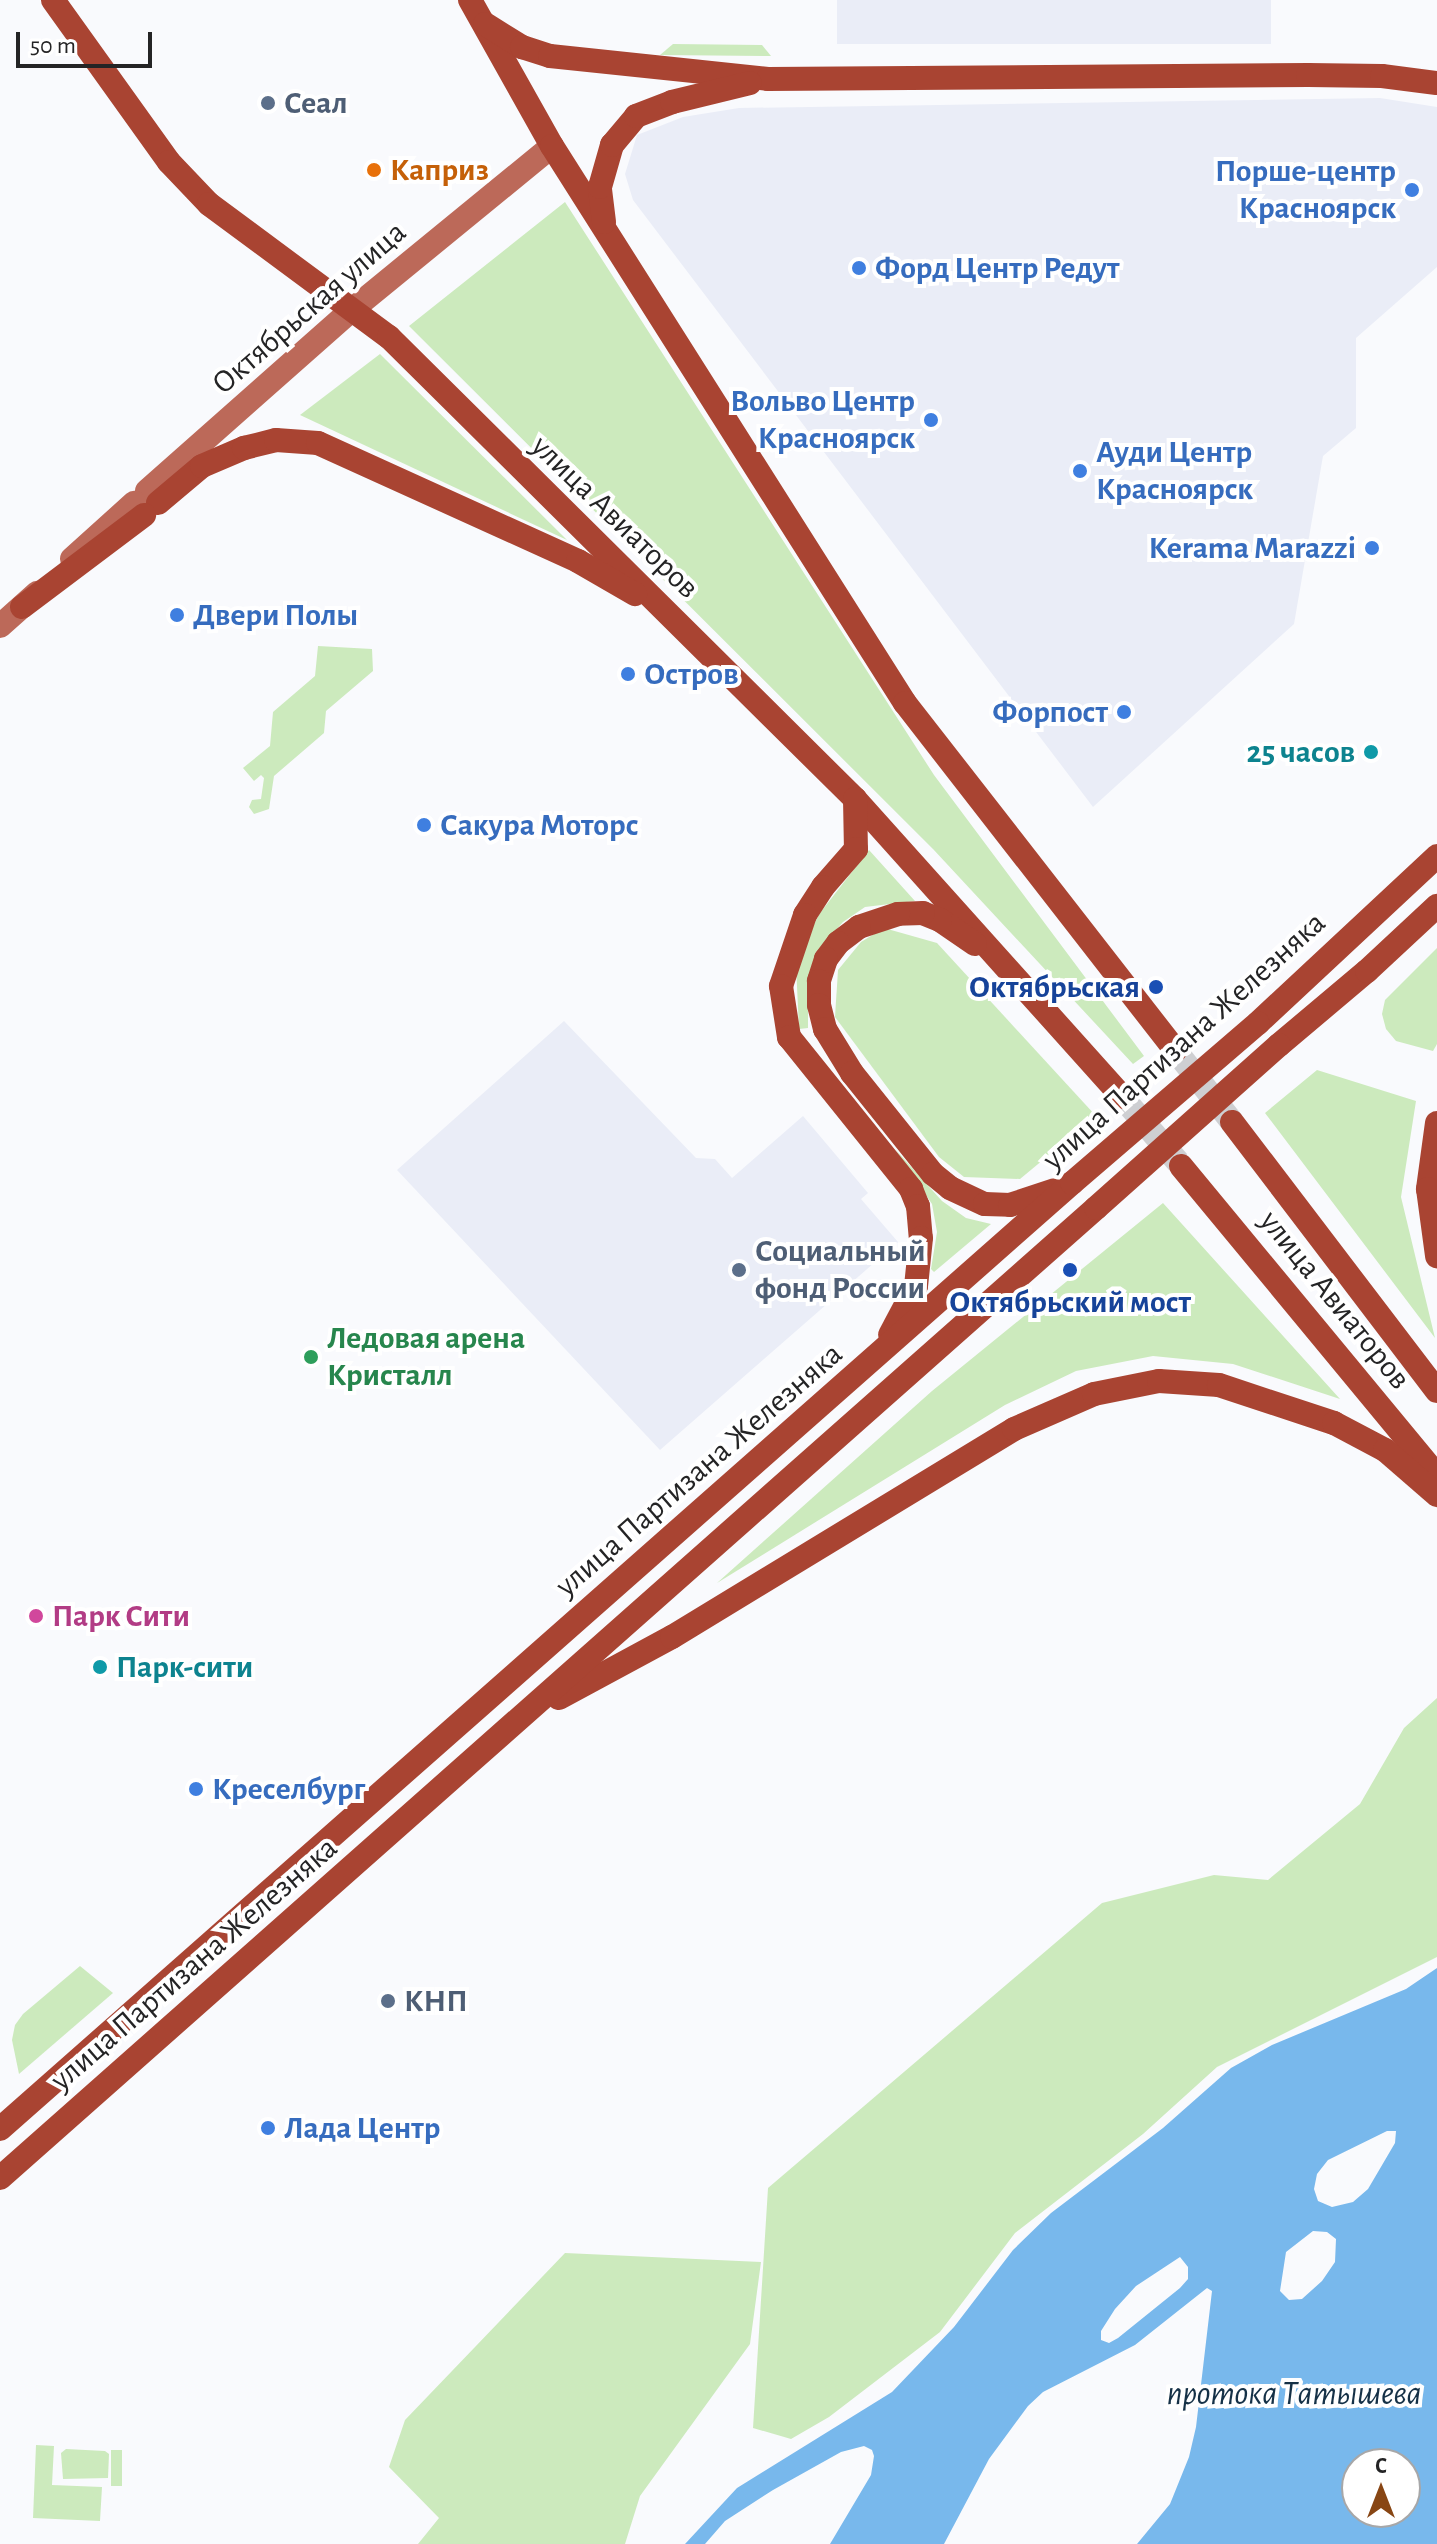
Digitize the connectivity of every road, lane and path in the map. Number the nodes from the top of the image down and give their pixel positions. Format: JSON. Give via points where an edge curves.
{"nodes":[{"id":1,"x":53,"y":0,"type":"edge"},
{"id":2,"x":470,"y":0,"type":"edge"},
{"id":3,"x":482,"y":22,"type":"junction"},
{"id":4,"x":768,"y":79,"type":"junction"},
{"id":5,"x":1437,"y":83,"type":"edge"},
{"id":6,"x":552,"y":146,"type":"junction"},
{"id":7,"x":606,"y":232,"type":"junction"},
{"id":8,"x":353,"y":309,"type":"junction"},
{"id":9,"x":146,"y":503,"type":"junction"},
{"id":10,"x":22,"y":607,"type":"joint"},
{"id":11,"x":665,"y":611,"type":"junction"},
{"id":12,"x":0,"y":626,"type":"edge"},
{"id":13,"x":855,"y":799,"type":"junction"},
{"id":14,"x":1437,"y":856,"type":"edge"},
{"id":15,"x":1437,"y":906,"type":"edge"},
{"id":16,"x":1012,"y":970,"type":"junction"},
{"id":17,"x":1175,"y":1050,"type":"tunnel mouth"},
{"id":18,"x":1122,"y":1097,"type":"tunnel mouth"},
{"id":19,"x":1232,"y":1122,"type":"tunnel mouth"},
{"id":20,"x":1437,"y":1123,"type":"edge"},
{"id":21,"x":1181,"y":1166,"type":"tunnel mouth"},
{"id":22,"x":1072,"y":1183,"type":"junction"},
{"id":23,"x":1437,"y":1256,"type":"edge"},
{"id":24,"x":872,"y":1362,"type":"junction"},
{"id":25,"x":1437,"y":1391,"type":"edge"},
{"id":26,"x":1437,"y":1476,"type":"edge"},
{"id":27,"x":1437,"y":1495,"type":"edge"},
{"id":28,"x":522,"y":1718,"type":"junction"},
{"id":29,"x":0,"y":2129,"type":"edge"},
{"id":30,"x":0,"y":2178,"type":"edge"}],
"edges":[{"from":1,"to":8,"type":"main road","name":"улица Авиаторов","via":[[169,162],[209,204]]},
{"from":2,"to":3,"type":"main road"},
{"from":3,"to":4,"type":"main road","via":[[522,47],[550,56]]},
{"from":3,"to":6,"type":"main road"},
{"from":4,"to":5,"type":"main road","via":[[1368,75]]},
{"from":4,"to":7,"type":"main road","via":[[636,116],[612,145],[600,187]]},
{"from":6,"to":7,"type":"main road"},
{"from":6,"to":8,"type":"street","name":"Октябрьская улица"},
{"from":7,"to":17,"type":"main road","via":[[905,703]]},
{"from":8,"to":9,"type":"street","name":"Октябрьская улица"},
{"from":8,"to":11,"type":"main road","name":"улица Авиаторов","via":[[389,337]]},
{"from":9,"to":10,"type":"main road"},
{"from":9,"to":11,"type":"main road","via":[[202,466],[244,448],[276,440],[318,443],[578,561]]},
{"from":10,"to":12,"type":"street"},
{"from":11,"to":13,"type":"main road","name":"улица Авиаторов"},
{"from":13,"to":16,"type":"main road","name":"улица Авиаторов"},
{"from":13,"to":24,"type":"main road","via":[[856,849],[805,915],[781,986],[789,1037],[911,1189],[918,1206],[916,1286]]},
{"from":14,"to":22,"type":"main road","name":"улица Партизана Железняка","bridge":true,"via":[[1258,1023]]},
{"from":15,"to":28,"type":"main road","name":"улица Партизана Железняка","bridge":true},
{"from":16,"to":18,"type":"main road","name":"улица Авиаторов"},
{"from":16,"to":22,"type":"main road","via":[[940,920],[923,913],[898,914],[859,927],[838,943],[819,981],[819,1005],[825,1029],[852,1073],[950,1188],[985,1204],[1010,1205]]},
{"from":19,"to":25,"type":"main road","name":"улица Авиаторов"},
{"from":20,"to":23,"type":"main road","via":[[1428,1189]]},
{"from":21,"to":26,"type":"main road","name":"улица Авиаторов"},
{"from":22,"to":24,"type":"main road","name":"улица Партизана Железняка"},
{"from":24,"to":29,"type":"main road","name":"улица Партизана Железняка"},
{"from":27,"to":28,"type":"main road","via":[[1385,1450],[1334,1423],[1219,1385],[1159,1381],[1094,1394],[1014,1429],[672,1637]]},
{"from":28,"to":30,"type":"main road","name":"улица Партизана Железняка"}]}
